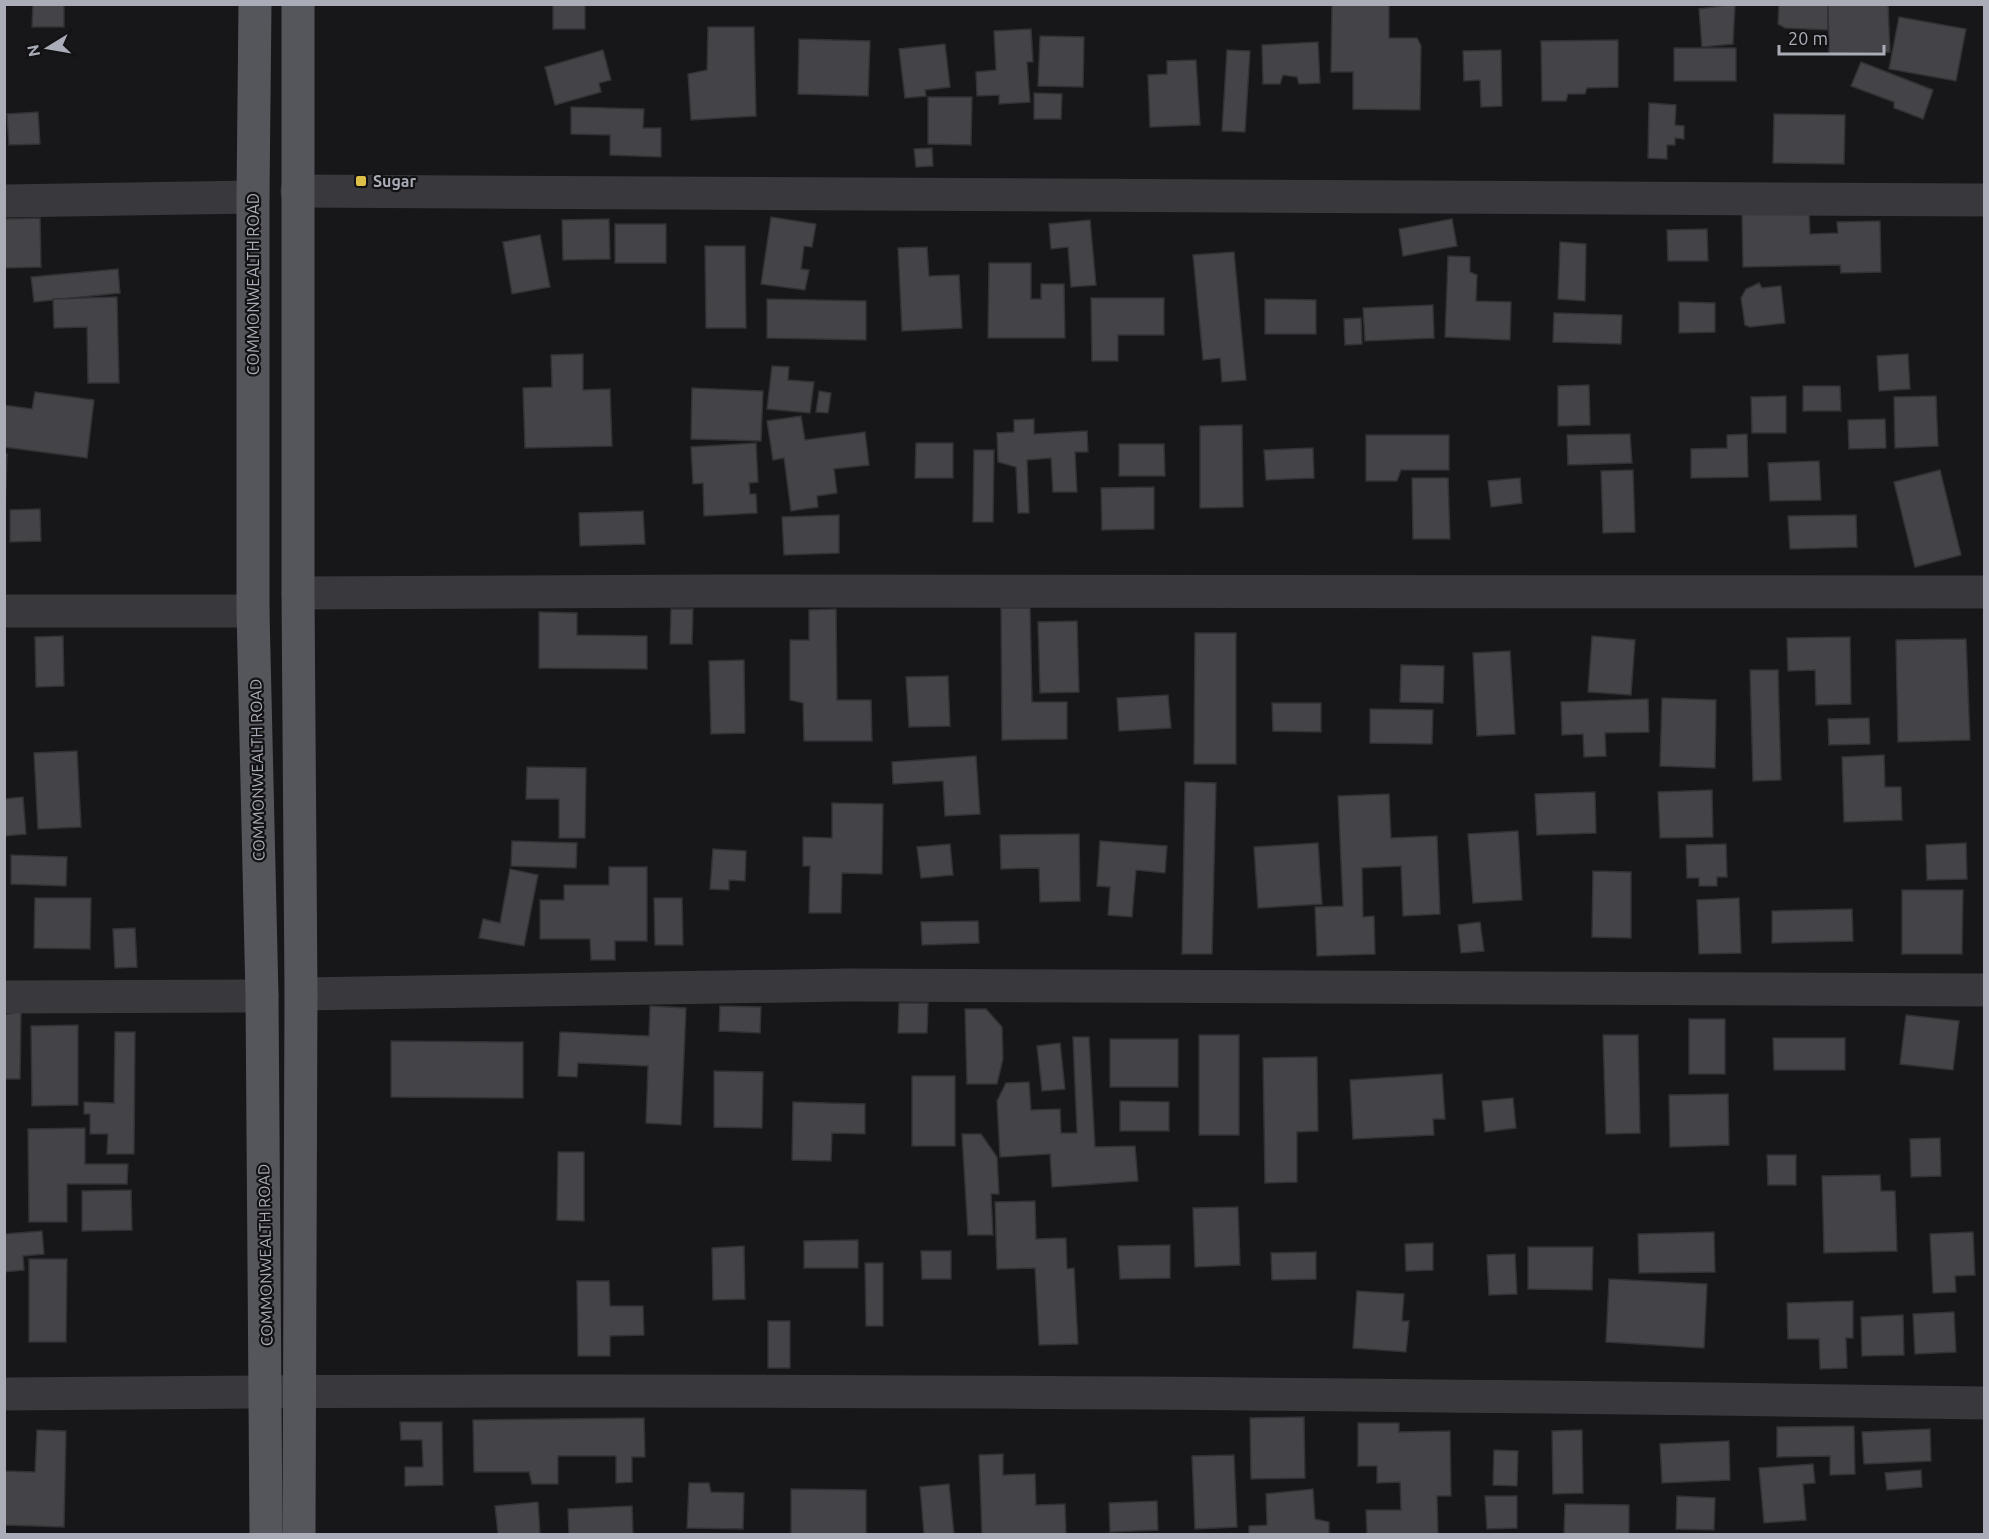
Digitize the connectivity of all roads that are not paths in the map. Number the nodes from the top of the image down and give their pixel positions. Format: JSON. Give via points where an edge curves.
{"nodes":[{"id":1,"x":255,"y":4,"type":"edge"},
{"id":2,"x":298,"y":4,"type":"edge"},
{"id":3,"x":297,"y":191,"type":"junction"},
{"id":4,"x":253,"y":197,"type":"junction"},
{"id":5,"x":1984,"y":200,"type":"edge"},
{"id":6,"x":4,"y":201,"type":"edge"},
{"id":7,"x":1984,"y":592,"type":"edge"},
{"id":8,"x":298,"y":593,"type":"junction"},
{"id":9,"x":4,"y":611,"type":"edge"},
{"id":10,"x":253,"y":611,"type":"junction"},
{"id":11,"x":1984,"y":990,"type":"edge"},
{"id":12,"x":301,"y":994,"type":"junction"},
{"id":13,"x":262,"y":996,"type":"junction"},
{"id":14,"x":4,"y":997,"type":"edge"},
{"id":15,"x":266,"y":1391,"type":"junction"},
{"id":16,"x":298,"y":1391,"type":"junction"},
{"id":17,"x":4,"y":1394,"type":"edge"},
{"id":18,"x":1984,"y":1403,"type":"edge"},
{"id":19,"x":266,"y":1534,"type":"edge"},
{"id":20,"x":299,"y":1534,"type":"edge"}],
"edges":[{"from":1,"to":4,"type":"main road","name":"COMMONWEALTH ROAD"},
{"from":2,"to":3,"type":"main road","name":"COMMONWEALTH ROAD"},
{"from":3,"to":5,"type":"street"},
{"from":3,"to":8,"type":"main road","name":"COMMONWEALTH ROAD"},
{"from":4,"to":6,"type":"street"},
{"from":4,"to":10,"type":"main road","name":"COMMONWEALTH ROAD"},
{"from":7,"to":8,"type":"street"},
{"from":8,"to":12,"type":"main road","name":"COMMONWEALTH ROAD"},
{"from":9,"to":10,"type":"street"},
{"from":10,"to":13,"type":"main road","name":"COMMONWEALTH ROAD"},
{"from":11,"to":12,"type":"street","via":[[847,985]]},
{"from":12,"to":16,"type":"main road","name":"COMMONWEALTH ROAD"},
{"from":13,"to":14,"type":"street"},
{"from":13,"to":15,"type":"main road","name":"COMMONWEALTH ROAD"},
{"from":15,"to":16,"type":"street"},
{"from":15,"to":17,"type":"street"},
{"from":15,"to":19,"type":"main road","name":"COMMONWEALTH ROAD"},
{"from":16,"to":18,"type":"street","via":[[1432,1394]]},
{"from":16,"to":20,"type":"main road","name":"COMMONWEALTH ROAD"}]}
